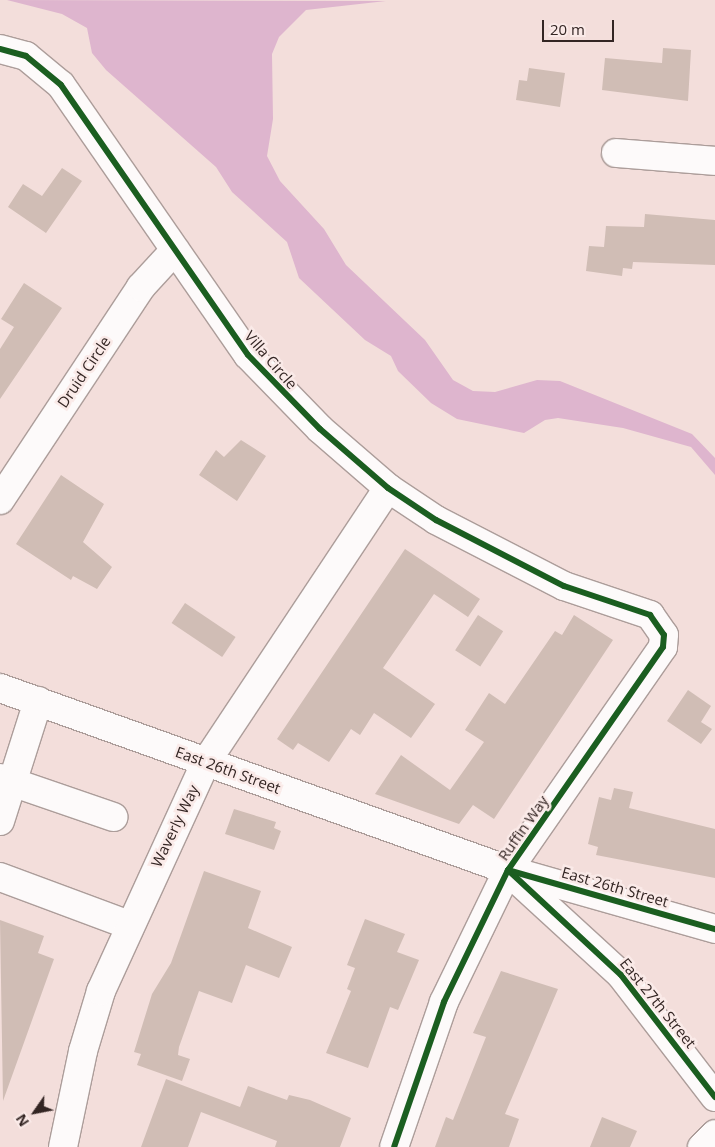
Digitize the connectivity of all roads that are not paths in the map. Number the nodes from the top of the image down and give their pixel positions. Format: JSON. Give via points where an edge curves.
{"nodes":[{"id":1,"x":0,"y":49,"type":"edge"},
{"id":2,"x":616,"y":153,"type":"dead end"},
{"id":3,"x":715,"y":162,"type":"edge"},
{"id":4,"x":175,"y":250,"type":"junction"},
{"id":5,"x":388,"y":488,"type":"junction"},
{"id":6,"x":0,"y":500,"type":"edge"},
{"id":7,"x":606,"y":600,"type":"joint"},
{"id":8,"x":0,"y":688,"type":"edge"},
{"id":9,"x":38,"y":701,"type":"junction"},
{"id":10,"x":206,"y":762,"type":"junction"},
{"id":11,"x":6,"y":781,"type":"edge"},
{"id":12,"x":113,"y":817,"type":"dead end"},
{"id":13,"x":0,"y":821,"type":"edge"},
{"id":14,"x":508,"y":870,"type":"junction"},
{"id":15,"x":0,"y":877,"type":"edge"},
{"id":16,"x":129,"y":925,"type":"junction"},
{"id":17,"x":715,"y":929,"type":"edge"},
{"id":18,"x":715,"y":1097,"type":"edge"},
{"id":19,"x":715,"y":1134,"type":"edge"},
{"id":20,"x":64,"y":1147,"type":"edge"},
{"id":21,"x":394,"y":1147,"type":"edge"},
{"id":22,"x":702,"y":1147,"type":"edge"}],
"edges":[{"from":1,"to":4,"type":"street","name":"Villa Circle","via":[[26,56],[61,85]]},
{"from":2,"to":3,"type":"street"},
{"from":4,"to":5,"type":"street","name":"Villa Circle","via":[[202,292],[273,384]]},
{"from":4,"to":6,"type":"street","name":"Druid Circle","via":[[141,287]]},
{"from":5,"to":7,"type":"street","name":"Villa Circle","via":[[509,561]]},
{"from":5,"to":10,"type":"street","name":"Waverly Way"},
{"from":7,"to":14,"type":"street","name":"Ruffin Way","via":[[650,615],[664,635],[663,647]]},
{"from":8,"to":9,"type":"street","name":"East 26th Street"},
{"from":9,"to":10,"type":"street","name":"East 26th Street"},
{"from":9,"to":11,"type":"street"},
{"from":10,"to":14,"type":"street","name":"East 26th Street"},
{"from":10,"to":16,"type":"street","name":"Waverly Way"},
{"from":11,"to":12,"type":"street"},
{"from":11,"to":13,"type":"street"},
{"from":14,"to":17,"type":"street","name":"East 26th Street"},
{"from":14,"to":18,"type":"street","name":"East 27th Street","via":[[621,975]]},
{"from":14,"to":21,"type":"street","name":"Ruffin Way","via":[[444,1002]]},
{"from":15,"to":16,"type":"street"},
{"from":16,"to":20,"type":"street","name":"Waverly Way","via":[[83,1051]]},
{"from":19,"to":22,"type":"street"}]}
